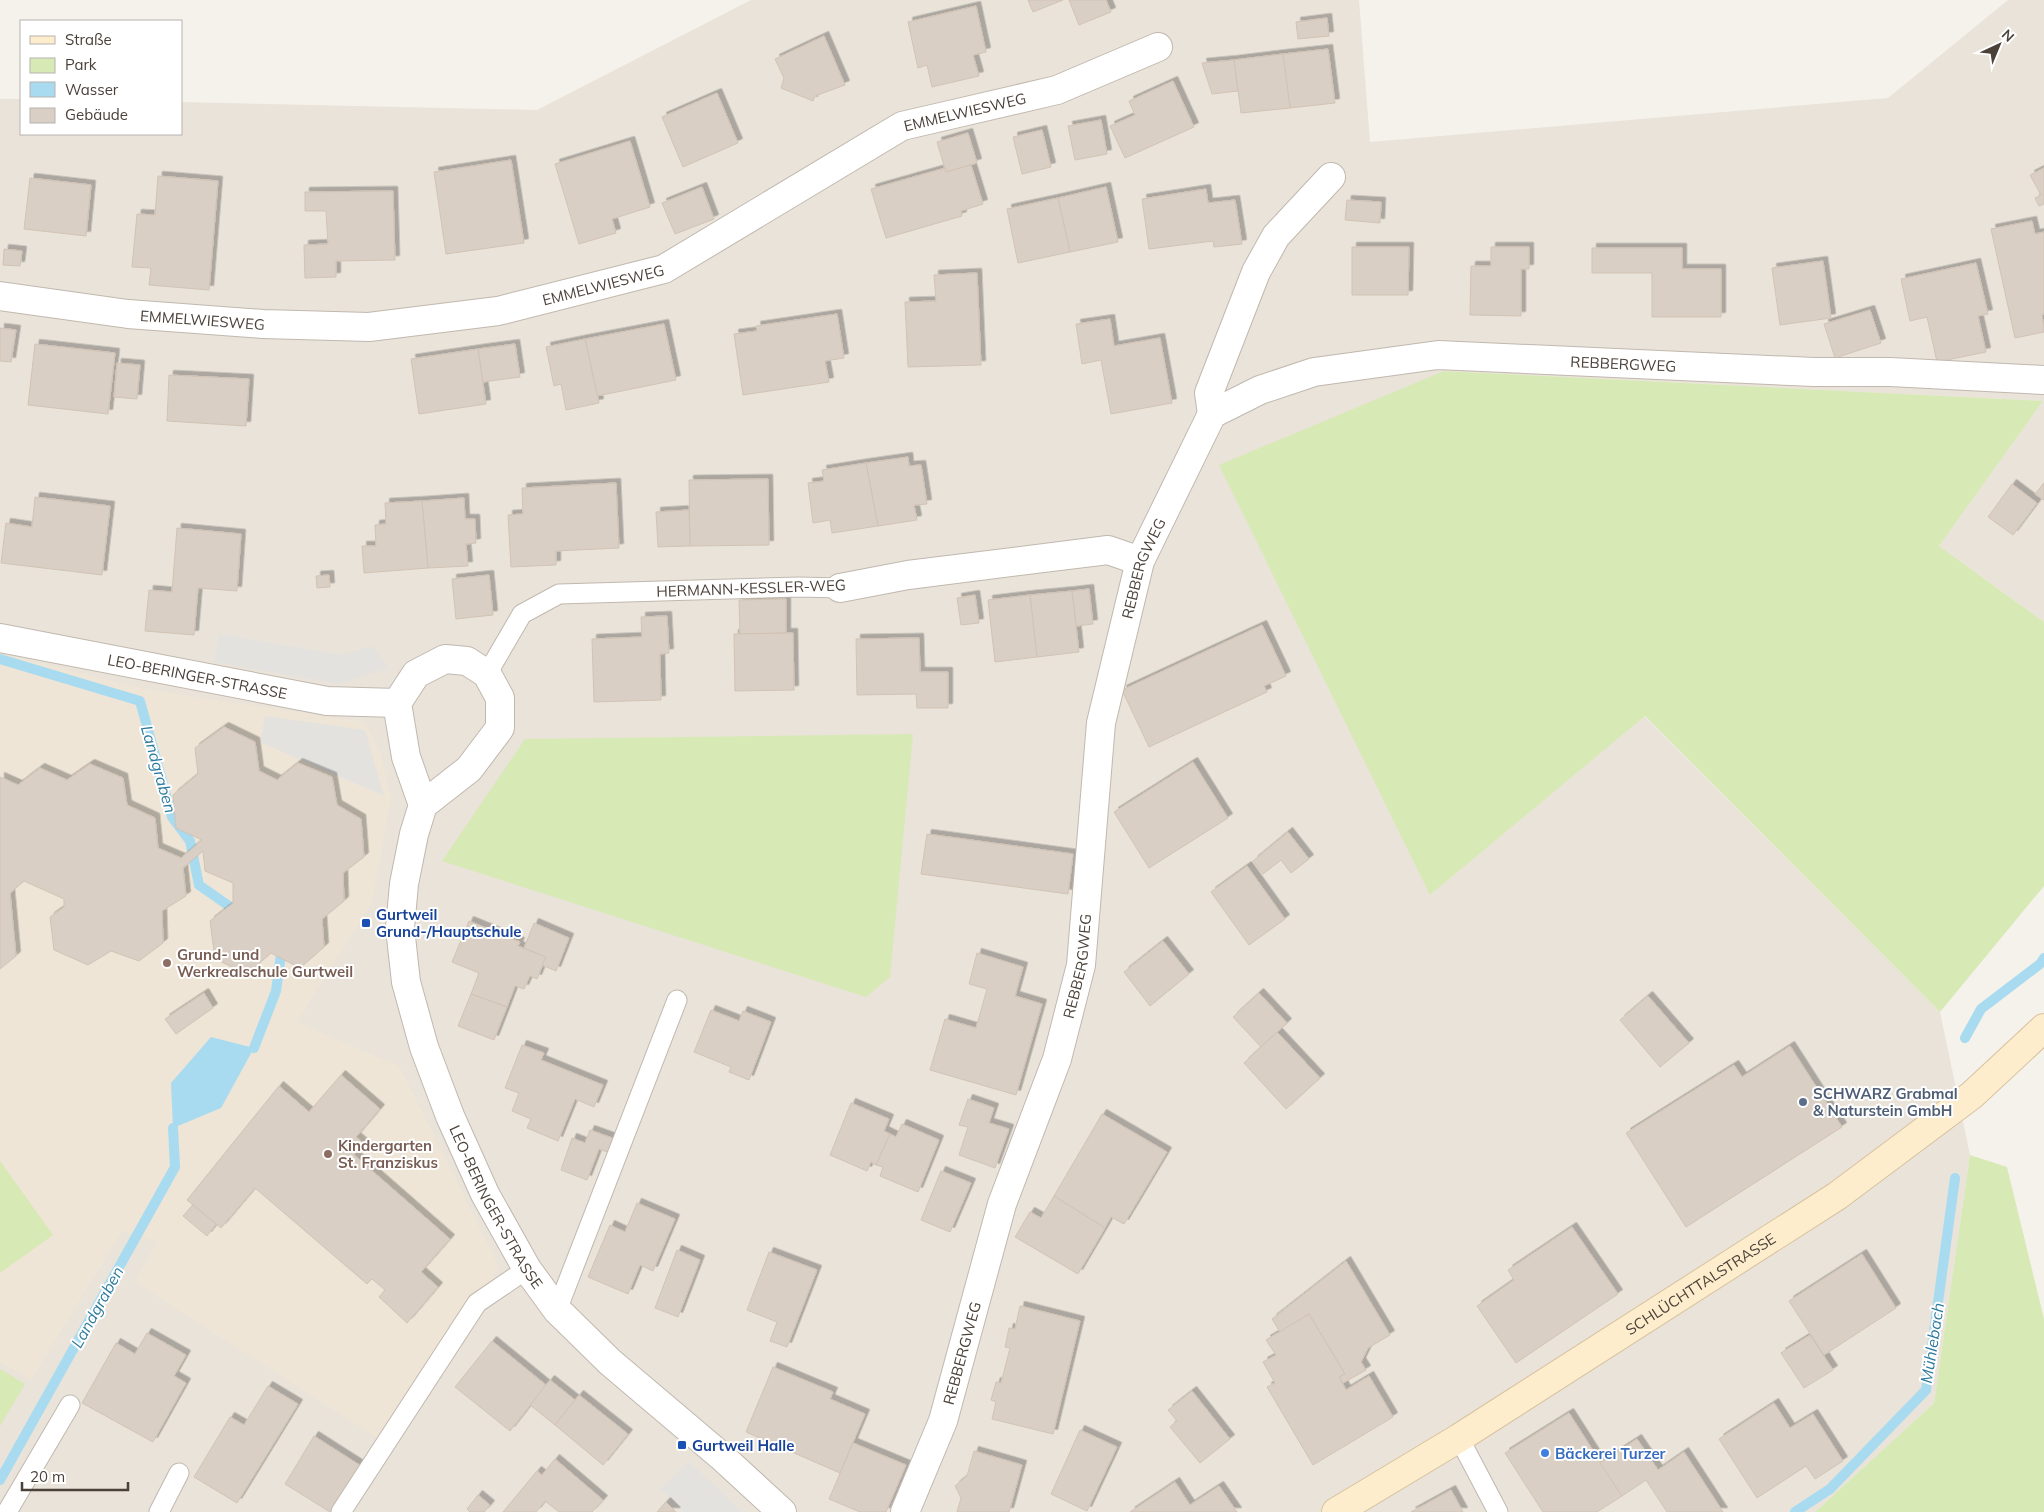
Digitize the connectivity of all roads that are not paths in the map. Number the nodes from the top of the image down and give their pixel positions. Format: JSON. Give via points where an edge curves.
{"nodes":[{"id":1,"x":1158,"y":47,"type":"dead end"},
{"id":2,"x":1331,"y":177,"type":"dead end"},
{"id":3,"x":0,"y":296,"type":"edge"},
{"id":4,"x":2044,"y":380,"type":"edge"},
{"id":5,"x":1212,"y":414,"type":"junction"},
{"id":6,"x":1140,"y":561,"type":"junction"},
{"id":7,"x":840,"y":588,"type":"joint"},
{"id":8,"x":0,"y":638,"type":"edge"},
{"id":9,"x":488,"y":674,"type":"junction"},
{"id":10,"x":397,"y":703,"type":"junction"},
{"id":11,"x":423,"y":805,"type":"junction"},
{"id":12,"x":677,"y":1000,"type":"dead end"},
{"id":13,"x":2044,"y":1028,"type":"edge"},
{"id":14,"x":527,"y":1270,"type":"junction"},
{"id":15,"x":557,"y":1310,"type":"junction"},
{"id":16,"x":70,"y":1405,"type":"dead end"},
{"id":17,"x":1459,"y":1438,"type":"junction"},
{"id":18,"x":179,"y":1473,"type":"dead end"},
{"id":19,"x":7,"y":1512,"type":"edge"},
{"id":20,"x":159,"y":1512,"type":"edge"},
{"id":21,"x":341,"y":1512,"type":"edge"},
{"id":22,"x":782,"y":1512,"type":"edge"},
{"id":23,"x":905,"y":1512,"type":"edge"},
{"id":24,"x":1336,"y":1512,"type":"edge"},
{"id":25,"x":1498,"y":1512,"type":"edge"}],
"edges":[{"from":1,"to":3,"type":"street","name":"EMMELWIESWEG","via":[[1057,90],[902,126],[664,269],[498,310],[369,327],[128,314]]},
{"from":2,"to":5,"type":"street","name":"REBBERGWEG","via":[[1276,236],[1256,272],[1209,393]]},
{"from":4,"to":5,"type":"street","name":"REBBERGWEG","via":[[1438,355],[1314,372],[1260,390]]},
{"from":5,"to":6,"type":"street","name":"REBBERGWEG"},
{"from":6,"to":7,"type":"street","name":"HERMANN-KESSLER-WEG","via":[[1108,550],[908,575]]},
{"from":6,"to":23,"type":"street","name":"REBBERGWEG","via":[[1101,723],[1081,965],[1057,1059],[1002,1204],[943,1421]]},
{"from":7,"to":9,"type":"lane","name":"HERMANN-KESSLER-WEG","via":[[559,594],[522,614]]},
{"from":8,"to":10,"type":"street","name":"LEO-BERINGER-STRASSE","via":[[327,701]]},
{"from":9,"to":10,"type":"street","via":[[467,661],[445,659],[416,674]]},
{"from":9,"to":11,"type":"street","via":[[500,698],[500,728],[469,768]]},
{"from":10,"to":11,"type":"street","via":[[406,757]]},
{"from":11,"to":14,"type":"street","name":"LEO-BERINGER-STRASSE","via":[[406,876],[400,928],[406,982],[424,1047],[450,1116],[485,1194]]},
{"from":12,"to":15,"type":"lane"},
{"from":13,"to":17,"type":"main road","name":"SCHLÜCHTTALSTRASSE","via":[[1972,1096],[1837,1196]]},
{"from":14,"to":15,"type":"street","name":"LEO-BERINGER-STRASSE"},
{"from":14,"to":21,"type":"lane","via":[[477,1303]]},
{"from":15,"to":22,"type":"street","name":"LEO-BERINGER-STRASSE","via":[[610,1362]]},
{"from":16,"to":19,"type":"lane"},
{"from":17,"to":24,"type":"main road","name":"SCHLÜCHTTALSTRASSE"},
{"from":17,"to":25,"type":"lane"},
{"from":18,"to":20,"type":"lane"}]}
